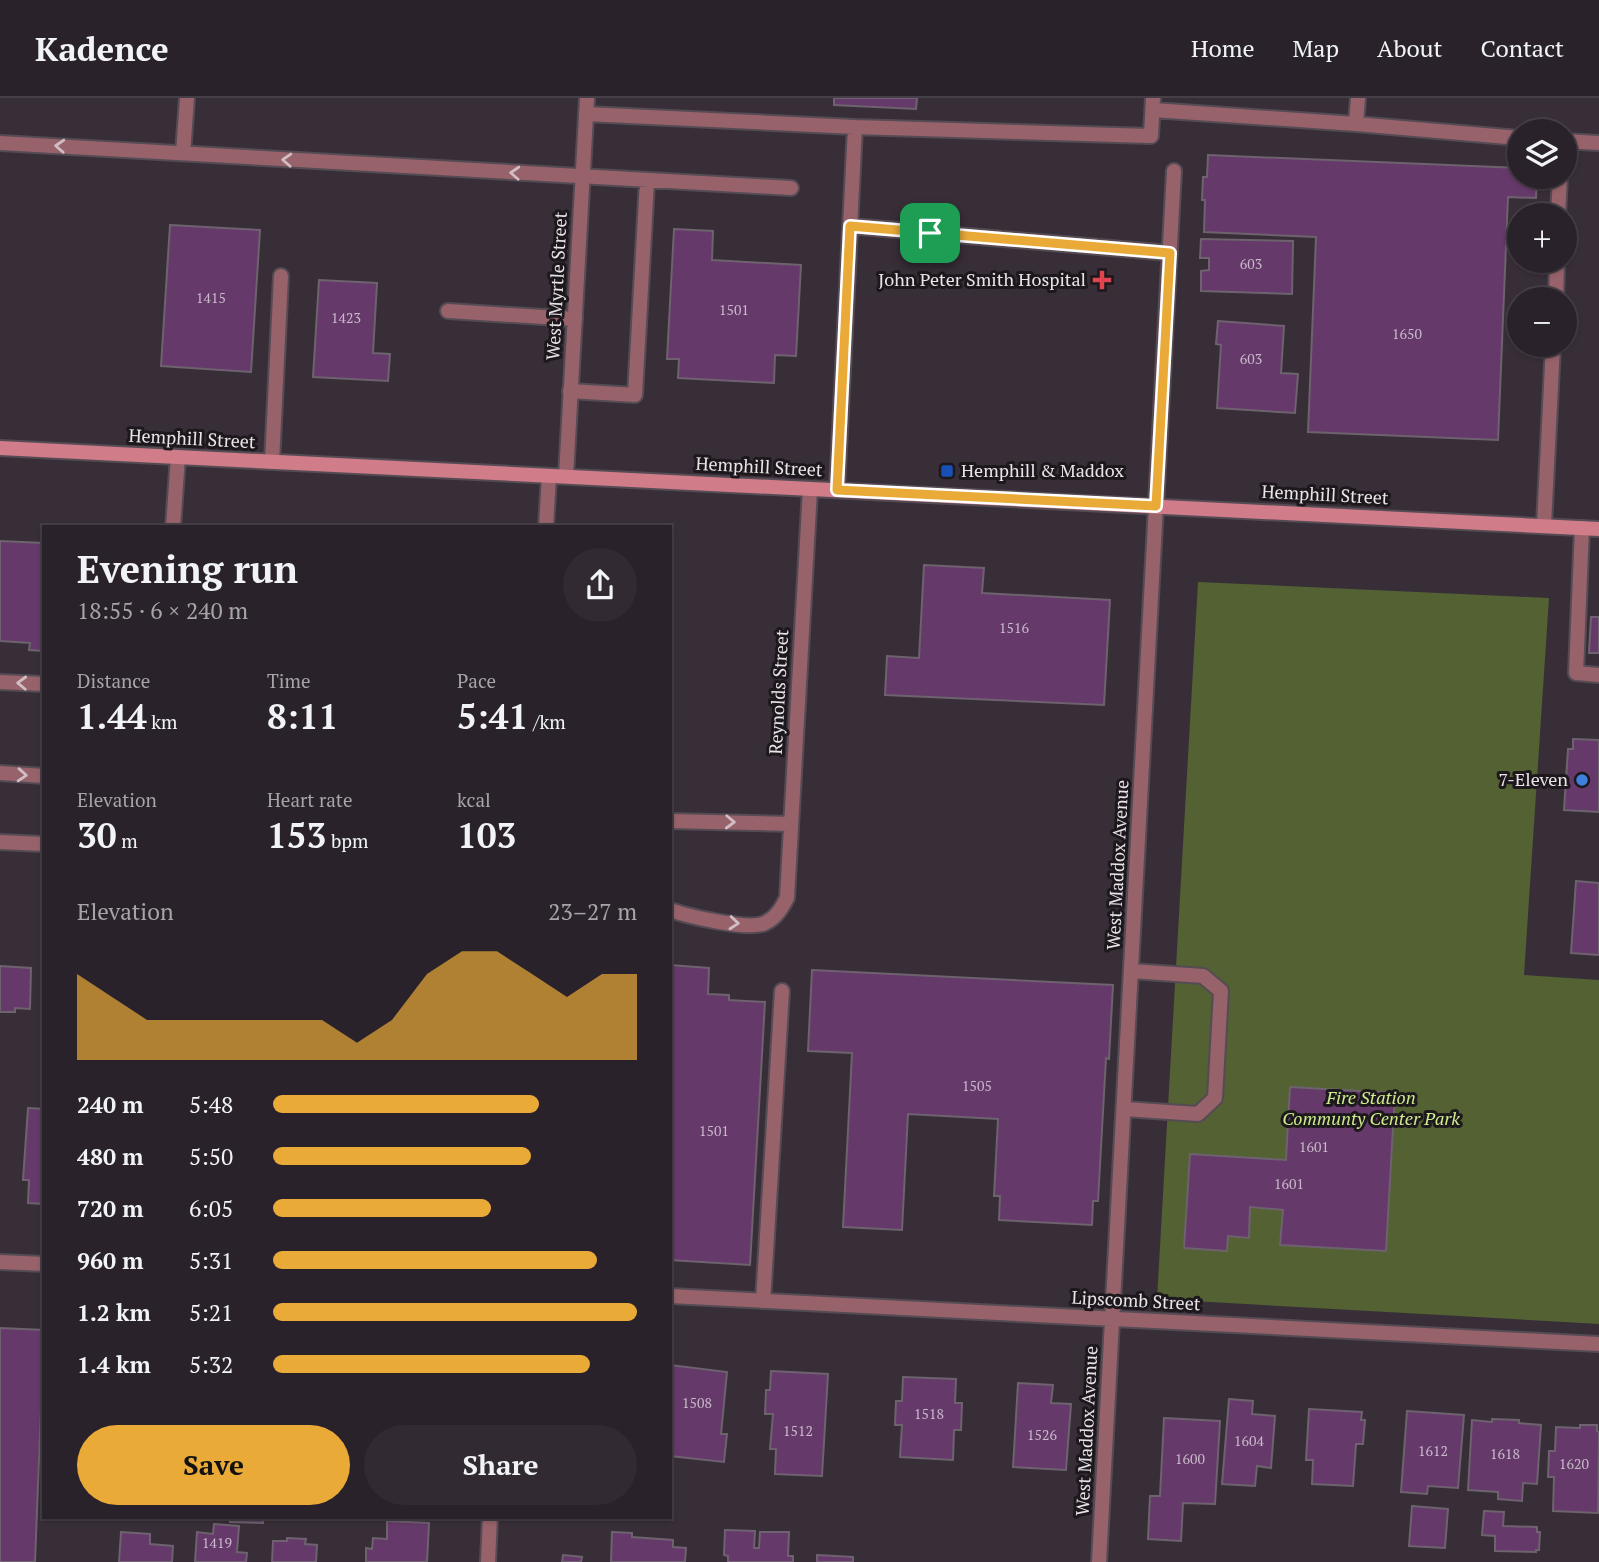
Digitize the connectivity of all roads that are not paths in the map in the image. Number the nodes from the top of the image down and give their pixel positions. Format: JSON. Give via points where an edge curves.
{"nodes":[{"id":1,"x":187,"y":98,"type":"edge"},
{"id":2,"x":587,"y":98,"type":"edge"},
{"id":3,"x":1358,"y":98,"type":"edge"},
{"id":4,"x":1153,"y":104,"type":"edge"},
{"id":5,"x":586,"y":114,"type":"junction"},
{"id":6,"x":1356,"y":124,"type":"junction"},
{"id":7,"x":855,"y":127,"type":"junction"},
{"id":8,"x":1507,"y":137,"type":"edge"},
{"id":9,"x":1577,"y":142,"type":"edge"},
{"id":10,"x":0,"y":143,"type":"edge"},
{"id":11,"x":1599,"y":143,"type":"edge"},
{"id":12,"x":183,"y":153,"type":"junction"},
{"id":13,"x":1174,"y":171,"type":"dead end"},
{"id":14,"x":583,"y":178,"type":"junction"},
{"id":15,"x":647,"y":181,"type":"junction"},
{"id":16,"x":791,"y":188,"type":"dead end"},
{"id":17,"x":850,"y":226,"type":"junction"},
{"id":18,"x":1170,"y":253,"type":"junction"},
{"id":19,"x":281,"y":276,"type":"dead end"},
{"id":20,"x":448,"y":311,"type":"dead end"},
{"id":21,"x":575,"y":319,"type":"junction"},
{"id":22,"x":1552,"y":357,"type":"edge"},
{"id":23,"x":570,"y":391,"type":"junction"},
{"id":24,"x":0,"y":448,"type":"edge"},
{"id":25,"x":178,"y":457,"type":"junction"},
{"id":26,"x":272,"y":462,"type":"junction"},
{"id":27,"x":549,"y":475,"type":"junction"},
{"id":28,"x":566,"y":476,"type":"junction"},
{"id":29,"x":810,"y":489,"type":"junction"},
{"id":30,"x":837,"y":490,"type":"junction"},
{"id":31,"x":1156,"y":506,"type":"junction"},
{"id":32,"x":173,"y":525,"type":"edge"},
{"id":33,"x":546,"y":525,"type":"edge"},
{"id":34,"x":1544,"y":525,"type":"junction"},
{"id":35,"x":1582,"y":528,"type":"junction"},
{"id":36,"x":1599,"y":528,"type":"edge"},
{"id":37,"x":1599,"y":675,"type":"edge"},
{"id":38,"x":0,"y":682,"type":"edge"},
{"id":39,"x":42,"y":684,"type":"edge"},
{"id":40,"x":0,"y":773,"type":"edge"},
{"id":41,"x":42,"y":776,"type":"edge"},
{"id":42,"x":672,"y":821,"type":"edge"},
{"id":43,"x":791,"y":824,"type":"junction"},
{"id":44,"x":0,"y":842,"type":"edge"},
{"id":45,"x":42,"y":844,"type":"edge"},
{"id":46,"x":672,"y":911,"type":"edge"},
{"id":47,"x":1131,"y":971,"type":"junction"},
{"id":48,"x":782,"y":991,"type":"dead end"},
{"id":49,"x":1124,"y":1109,"type":"junction"},
{"id":50,"x":0,"y":1262,"type":"edge"},
{"id":51,"x":42,"y":1264,"type":"edge"},
{"id":52,"x":672,"y":1296,"type":"edge"},
{"id":53,"x":764,"y":1301,"type":"junction"},
{"id":54,"x":1113,"y":1320,"type":"junction"},
{"id":55,"x":1599,"y":1344,"type":"edge"},
{"id":56,"x":490,"y":1519,"type":"edge"},
{"id":57,"x":488,"y":1562,"type":"edge"},
{"id":58,"x":1099,"y":1562,"type":"edge"}],
"edges":[{"from":1,"to":12,"type":"street"},
{"from":2,"to":5,"type":"street","name":"West Myrtle Street"},
{"from":3,"to":6,"type":"street"},
{"from":4,"to":6,"type":"street"},
{"from":4,"to":7,"type":"street","via":[[1151,136]]},
{"from":5,"to":7,"type":"street"},
{"from":5,"to":14,"type":"street","name":"West Myrtle Street"},
{"from":6,"to":8,"type":"street"},
{"from":7,"to":17,"type":"street"},
{"from":9,"to":11,"type":"street"},
{"from":12,"to":10,"type":"street","one_way":true},
{"from":14,"to":12,"type":"street","one_way":true},
{"from":13,"to":18,"type":"street","name":"West Maddox Avenue"},
{"from":14,"to":15,"type":"street"},
{"from":14,"to":21,"type":"street","name":"West Myrtle Street"},
{"from":15,"to":16,"type":"street"},
{"from":15,"to":23,"type":"street","via":[[635,395]]},
{"from":17,"to":18,"type":"street"},
{"from":17,"to":30,"type":"street"},
{"from":18,"to":31,"type":"street","name":"West Maddox Avenue"},
{"from":19,"to":26,"type":"street"},
{"from":20,"to":21,"type":"street"},
{"from":21,"to":23,"type":"street","name":"West Myrtle Street"},
{"from":22,"to":34,"type":"street"},
{"from":23,"to":28,"type":"street","name":"West Myrtle Street"},
{"from":24,"to":25,"type":"main road","name":"Hemphill Street"},
{"from":25,"to":26,"type":"main road","name":"Hemphill Street"},
{"from":25,"to":32,"type":"street"},
{"from":26,"to":27,"type":"main road","name":"Hemphill Street"},
{"from":27,"to":28,"type":"main road","name":"Hemphill Street"},
{"from":27,"to":33,"type":"street"},
{"from":28,"to":29,"type":"main road","name":"Hemphill Street"},
{"from":29,"to":30,"type":"main road","name":"Hemphill Street"},
{"from":29,"to":43,"type":"street","name":"Reynolds Street"},
{"from":30,"to":31,"type":"main road","name":"Hemphill Street"},
{"from":31,"to":34,"type":"main road","name":"Hemphill Street"},
{"from":31,"to":47,"type":"street","name":"West Maddox Avenue"},
{"from":34,"to":35,"type":"main road","name":"Hemphill Street"},
{"from":35,"to":36,"type":"main road","name":"Hemphill Street"},
{"from":35,"to":37,"type":"street","via":[[1576,673]]},
{"from":39,"to":38,"type":"street","one_way":true},
{"from":40,"to":41,"type":"street","one_way":true},
{"from":42,"to":43,"type":"street","one_way":true},
{"from":46,"to":43,"type":"street","name":"Reynolds Street","one_way":true,"via":[[702,920],[762,925],[777,915],[787,898]]},
{"from":44,"to":45,"type":"street"},
{"from":47,"to":49,"type":"street","name":"West Maddox Avenue"},
{"from":47,"to":49,"type":"street","via":[[1203,976],[1221,991],[1215,1098],[1198,1114]]},
{"from":48,"to":53,"type":"street"},
{"from":49,"to":54,"type":"street","name":"West Maddox Avenue"},
{"from":50,"to":51,"type":"street"},
{"from":52,"to":53,"type":"street","name":"Lipscomb Street"},
{"from":53,"to":54,"type":"street","name":"Lipscomb Street"},
{"from":54,"to":55,"type":"street","name":"Lipscomb Street"},
{"from":54,"to":58,"type":"street","name":"West Maddox Avenue"},
{"from":56,"to":57,"type":"street"}]}
